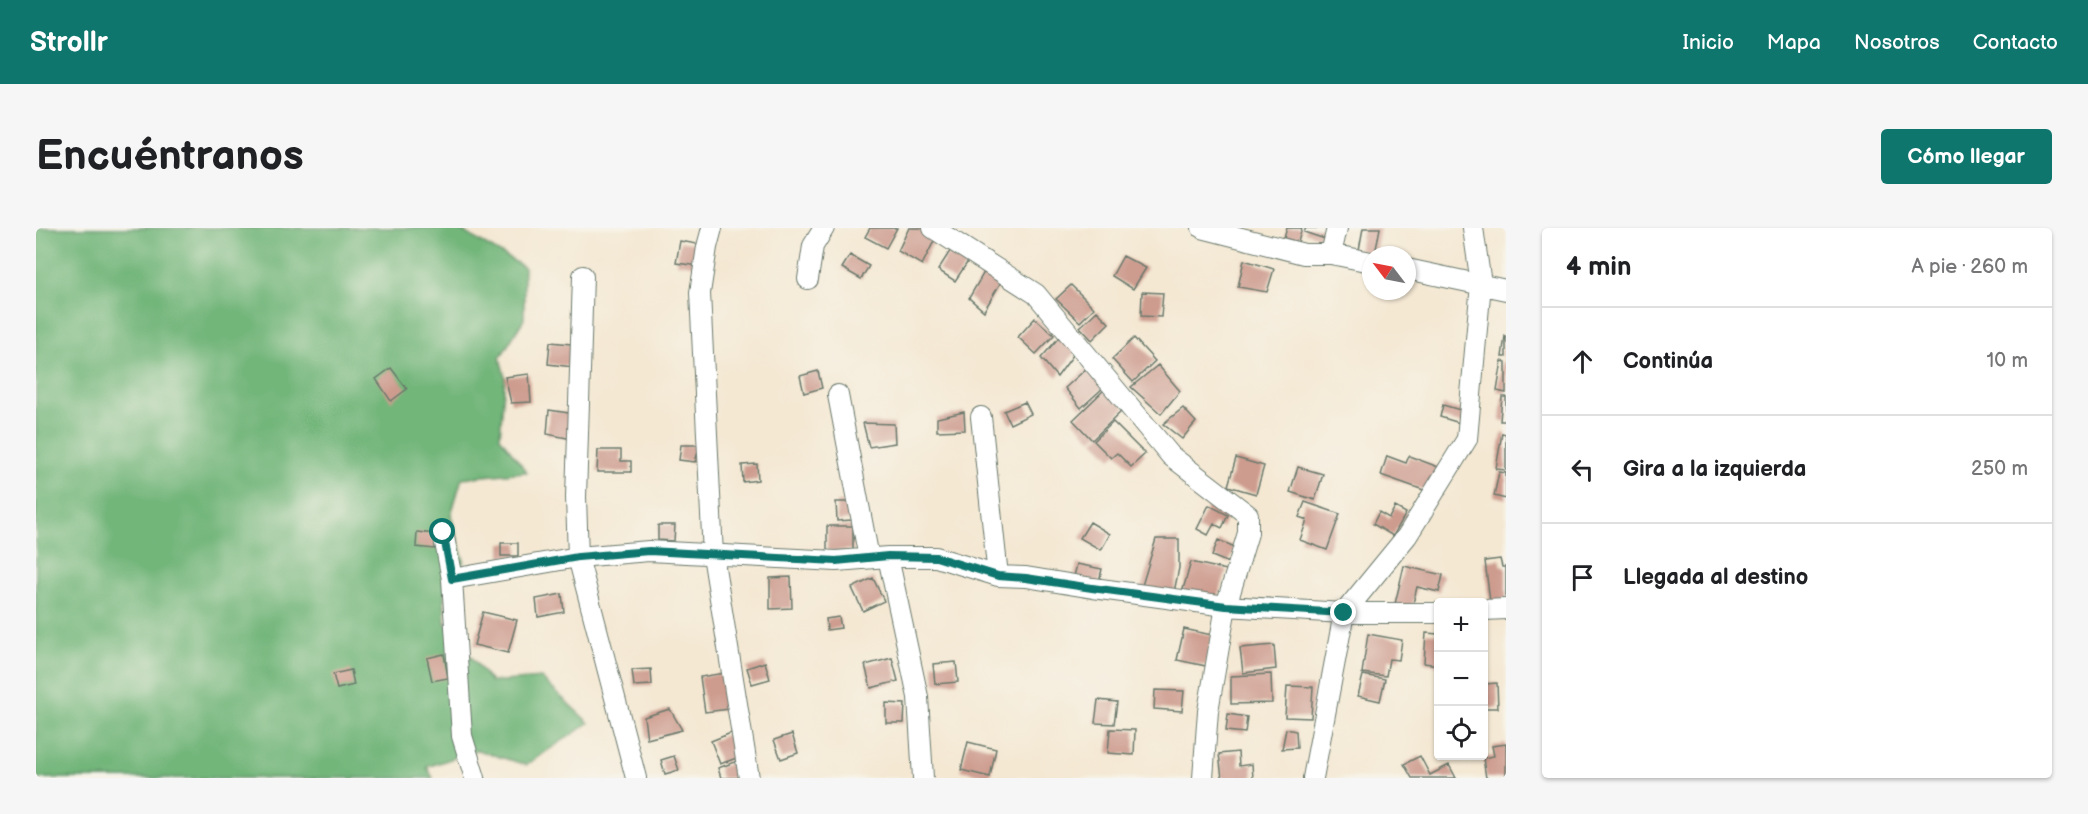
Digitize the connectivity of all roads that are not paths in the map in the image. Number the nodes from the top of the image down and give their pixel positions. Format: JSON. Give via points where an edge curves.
{"nodes":[{"id":1,"x":712,"y":228,"type":"edge"},
{"id":2,"x":824,"y":228,"type":"edge"},
{"id":3,"x":933,"y":228,"type":"edge"},
{"id":4,"x":1202,"y":228,"type":"edge"},
{"id":5,"x":1337,"y":228,"type":"edge"},
{"id":6,"x":1473,"y":228,"type":"edge"},
{"id":7,"x":1331,"y":254,"type":"junction"},
{"id":8,"x":1362,"y":260,"type":"edge"},
{"id":9,"x":1416,"y":271,"type":"edge"},
{"id":10,"x":583,"y":276,"type":"dead end"},
{"id":11,"x":808,"y":279,"type":"dead end"},
{"id":12,"x":1481,"y":284,"type":"junction"},
{"id":13,"x":1506,"y":290,"type":"edge"},
{"id":14,"x":838,"y":395,"type":"dead end"},
{"id":15,"x":981,"y":417,"type":"dead end"},
{"id":16,"x":443,"y":532,"type":"dead end"},
{"id":17,"x":713,"y":555,"type":"junction"},
{"id":18,"x":578,"y":557,"type":"junction"},
{"id":19,"x":879,"y":557,"type":"junction"},
{"id":20,"x":998,"y":576,"type":"junction"},
{"id":21,"x":452,"y":579,"type":"junction"},
{"id":22,"x":1226,"y":606,"type":"junction"},
{"id":23,"x":1506,"y":609,"type":"edge"},
{"id":24,"x":1488,"y":610,"type":"edge"},
{"id":25,"x":1344,"y":613,"type":"junction"},
{"id":26,"x":1434,"y":613,"type":"edge"},
{"id":27,"x":475,"y":778,"type":"edge"},
{"id":28,"x":636,"y":778,"type":"edge"},
{"id":29,"x":749,"y":778,"type":"edge"},
{"id":30,"x":923,"y":778,"type":"edge"},
{"id":31,"x":1203,"y":778,"type":"edge"},
{"id":32,"x":1313,"y":778,"type":"edge"}],
"edges":[{"from":1,"to":17,"type":"street","via":[[700,293]]},
{"from":2,"to":11,"type":"street","via":[[813,246]]},
{"from":3,"to":22,"type":"street","via":[[1036,294],[1171,456],[1248,515],[1248,532]]},
{"from":4,"to":7,"type":"street","via":[[1304,254]]},
{"from":5,"to":7,"type":"street"},
{"from":6,"to":12,"type":"street"},
{"from":7,"to":8,"type":"street"},
{"from":9,"to":12,"type":"street"},
{"from":10,"to":18,"type":"street","via":[[576,497]]},
{"from":12,"to":13,"type":"street"},
{"from":12,"to":25,"type":"street","via":[[1467,439],[1407,536]]},
{"from":14,"to":19,"type":"street"},
{"from":15,"to":20,"type":"street"},
{"from":16,"to":21,"type":"street"},
{"from":17,"to":18,"type":"street","via":[[649,551]]},
{"from":17,"to":19,"type":"street","via":[[836,561]]},
{"from":17,"to":29,"type":"street"},
{"from":18,"to":21,"type":"street"},
{"from":18,"to":28,"type":"street"},
{"from":19,"to":20,"type":"street","via":[[936,557]]},
{"from":19,"to":30,"type":"street","via":[[918,698]]},
{"from":20,"to":22,"type":"street"},
{"from":21,"to":27,"type":"street","via":[[462,736]]},
{"from":22,"to":25,"type":"street"},
{"from":22,"to":31,"type":"street","via":[[1208,711]]},
{"from":23,"to":24,"type":"street"},
{"from":25,"to":26,"type":"street"},
{"from":25,"to":32,"type":"street"}]}
